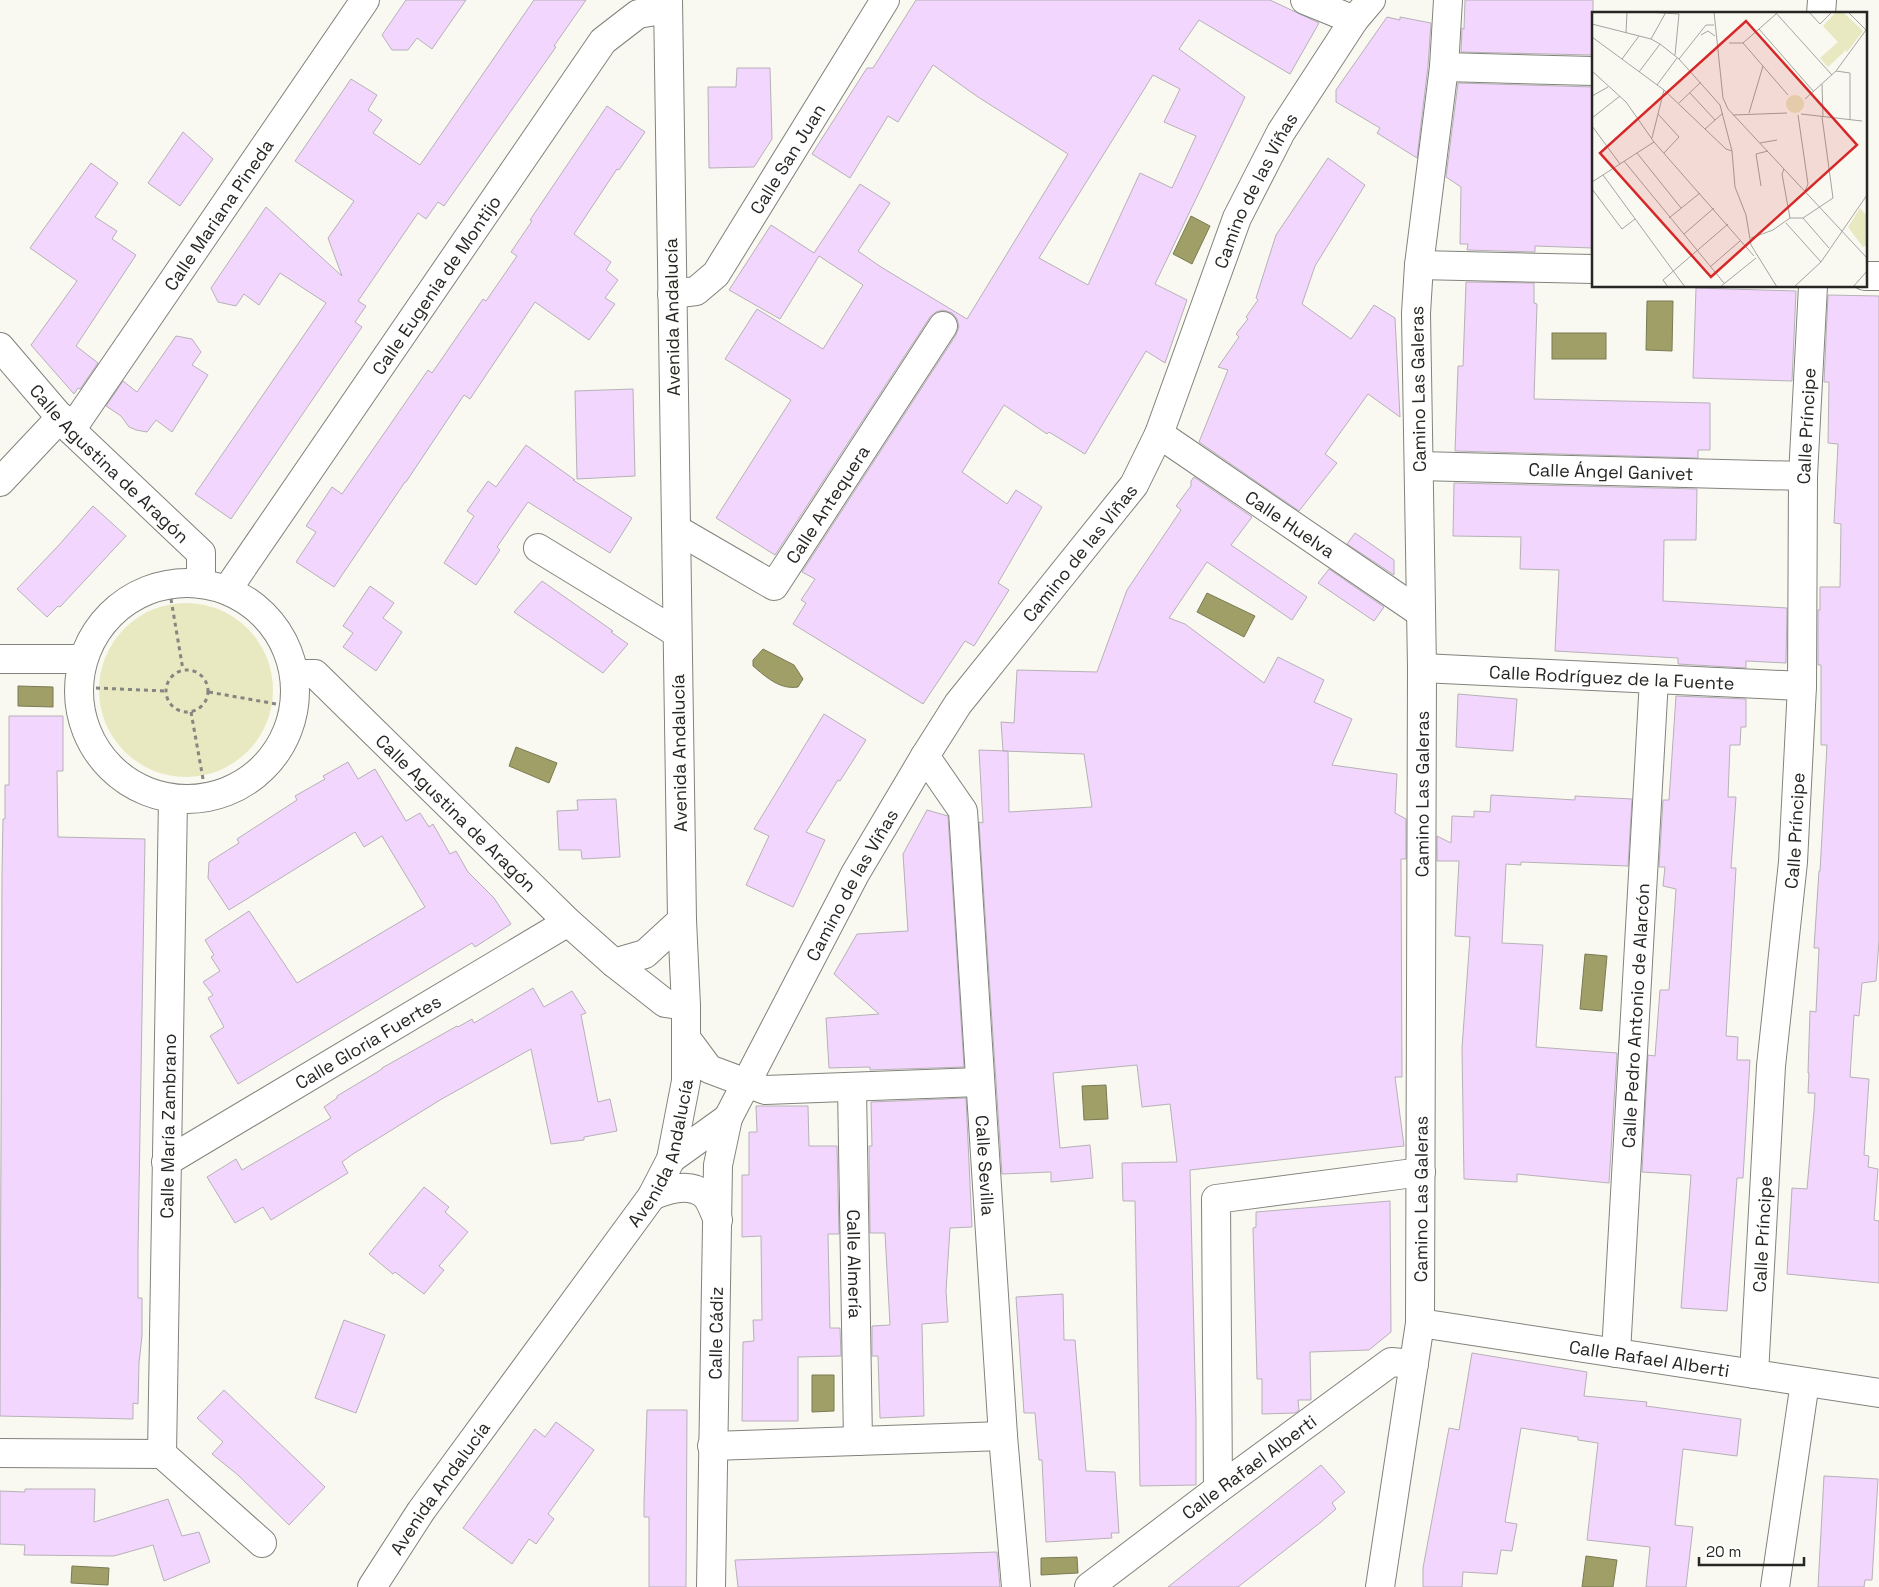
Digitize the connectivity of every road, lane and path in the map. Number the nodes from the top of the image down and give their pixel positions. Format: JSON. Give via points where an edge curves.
{"nodes":[{"id":1,"x":365,"y":0,"type":"edge"},
{"id":2,"x":885,"y":0,"type":"edge"},
{"id":3,"x":1305,"y":0,"type":"edge"},
{"id":4,"x":1448,"y":0,"type":"edge"},
{"id":5,"x":668,"y":4,"type":"edge"},
{"id":6,"x":1363,"y":10,"type":"edge"},
{"id":7,"x":1444,"y":67,"type":"junction"},
{"id":8,"x":1592,"y":71,"type":"edge"},
{"id":9,"x":1418,"y":265,"type":"junction"},
{"id":10,"x":1592,"y":269,"type":"edge"},
{"id":11,"x":1866,"y":276,"type":"edge"},
{"id":12,"x":1879,"y":276,"type":"edge"},
{"id":13,"x":1813,"y":288,"type":"edge"},
{"id":14,"x":672,"y":294,"type":"junction"},
{"id":15,"x":944,"y":326,"type":"dead end"},
{"id":16,"x":0,"y":347,"type":"edge"},
{"id":17,"x":66,"y":423,"type":"junction"},
{"id":18,"x":1159,"y":434,"type":"junction"},
{"id":19,"x":1419,"y":466,"type":"junction"},
{"id":20,"x":1804,"y":476,"type":"junction"},
{"id":21,"x":0,"y":482,"type":"edge"},
{"id":22,"x":676,"y":529,"type":"junction"},
{"id":23,"x":538,"y":548,"type":"dead end"},
{"id":24,"x":201,"y":584,"type":"junction"},
{"id":25,"x":169,"y":585,"type":"junction"},
{"id":26,"x":227,"y":590,"type":"junction"},
{"id":27,"x":1421,"y":613,"type":"junction"},
{"id":28,"x":677,"y":634,"type":"junction"},
{"id":29,"x":0,"y":659,"type":"edge"},
{"id":30,"x":83,"y":660,"type":"junction"},
{"id":31,"x":1422,"y":668,"type":"junction"},
{"id":32,"x":183,"y":670,"type":"junction"},
{"id":33,"x":294,"y":674,"type":"junction"},
{"id":34,"x":1654,"y":679,"type":"junction"},
{"id":35,"x":1802,"y":686,"type":"junction"},
{"id":36,"x":78,"y":687,"type":"junction"},
{"id":37,"x":165,"y":691,"type":"junction"},
{"id":38,"x":209,"y":692,"type":"junction"},
{"id":39,"x":294,"y":707,"type":"junction"},
{"id":40,"x":191,"y":712,"type":"junction"},
{"id":41,"x":925,"y":756,"type":"junction"},
{"id":42,"x":207,"y":798,"type":"junction"},
{"id":43,"x":173,"y":799,"type":"junction"},
{"id":44,"x":682,"y":920,"type":"junction"},
{"id":45,"x":568,"y":922,"type":"junction"},
{"id":46,"x":614,"y":964,"type":"junction"},
{"id":47,"x":686,"y":1006,"type":"junction"},
{"id":48,"x":686,"y":1038,"type":"junction"},
{"id":49,"x":979,"y":1082,"type":"junction"},
{"id":50,"x":746,"y":1084,"type":"junction"},
{"id":51,"x":852,"y":1088,"type":"junction"},
{"id":52,"x":728,"y":1118,"type":"junction"},
{"id":53,"x":671,"y":1159,"type":"junction"},
{"id":54,"x":166,"y":1162,"type":"junction"},
{"id":55,"x":1421,"y":1172,"type":"junction"},
{"id":56,"x":652,"y":1196,"type":"junction"},
{"id":57,"x":718,"y":1220,"type":"junction"},
{"id":58,"x":1420,"y":1323,"type":"junction"},
{"id":59,"x":1616,"y":1353,"type":"junction"},
{"id":60,"x":1414,"y":1364,"type":"junction"},
{"id":61,"x":1754,"y":1374,"type":"junction"},
{"id":62,"x":1805,"y":1382,"type":"junction"},
{"id":63,"x":1879,"y":1393,"type":"edge"},
{"id":64,"x":1003,"y":1436,"type":"junction"},
{"id":65,"x":858,"y":1441,"type":"junction"},
{"id":66,"x":712,"y":1446,"type":"junction"},
{"id":67,"x":0,"y":1453,"type":"edge"},
{"id":68,"x":162,"y":1454,"type":"junction"},
{"id":69,"x":1218,"y":1489,"type":"junction"},
{"id":70,"x":262,"y":1543,"type":"dead end"},
{"id":71,"x":372,"y":1587,"type":"edge"},
{"id":72,"x":711,"y":1587,"type":"edge"},
{"id":73,"x":1016,"y":1587,"type":"edge"},
{"id":74,"x":1089,"y":1587,"type":"edge"},
{"id":75,"x":1380,"y":1587,"type":"edge"},
{"id":76,"x":1775,"y":1587,"type":"edge"}],
"edges":[{"from":1,"to":17,"type":"street","name":"Calle Mariana Pineda"},
{"from":2,"to":14,"type":"street","name":"Calle San Juan","via":[[716,274],[696,291]]},
{"from":3,"to":6,"type":"street"},
{"from":4,"to":7,"type":"street","name":"Camino Las Galeras"},
{"from":5,"to":14,"type":"street","name":"Avenida Andalucía"},
{"from":5,"to":26,"type":"street","name":"Calle Eugenia de Montijo","via":[[638,14],[602,42]]},
{"from":6,"to":18,"type":"street","name":"Camino de las Viñas","via":[[1281,132],[1237,218]]},
{"from":7,"to":8,"type":"street"},
{"from":7,"to":9,"type":"street","name":"Camino Las Galeras"},
{"from":9,"to":10,"type":"street"},
{"from":9,"to":19,"type":"street","name":"Camino Las Galeras"},
{"from":11,"to":12,"type":"street"},
{"from":13,"to":20,"type":"street","name":"Calle Príncipe"},
{"from":14,"to":22,"type":"street","name":"Avenida Andalucía"},
{"from":15,"to":22,"type":"street","name":"Calle Antequera","via":[[774,586]]},
{"from":16,"to":17,"type":"street","name":"Calle Agustina de Aragón"},
{"from":17,"to":21,"type":"street","name":"Calle Mariana Pineda"},
{"from":17,"to":24,"type":"street","name":"Calle Agustina de Aragón","via":[[202,553]]},
{"from":18,"to":27,"type":"street","name":"Calle Huelva"},
{"from":18,"to":41,"type":"street","name":"Camino de las Viñas","via":[[1134,485],[958,704]]},
{"from":19,"to":20,"type":"street","name":"Calle Ángel Ganivet"},
{"from":19,"to":27,"type":"street","name":"Camino Las Galeras"},
{"from":20,"to":35,"type":"street","name":"Calle Príncipe"},
{"from":22,"to":28,"type":"street","name":"Avenida Andalucía"},
{"from":23,"to":28,"type":"street"},
{"from":24,"to":25,"type":"street"},
{"from":24,"to":26,"type":"street"},
{"from":25,"to":30,"type":"street","via":[[138,594],[111,613],[92,639]]},
{"from":25,"to":32,"type":"path"},
{"from":26,"to":33,"type":"street","via":[[259,611],[282,639]]},
{"from":27,"to":31,"type":"street","name":"Camino Las Galeras"},
{"from":28,"to":44,"type":"street","name":"Avenida Andalucía"},
{"from":29,"to":30,"type":"street"},
{"from":30,"to":36,"type":"street"},
{"from":31,"to":34,"type":"street","name":"Calle Rodríguez de la Fuente"},
{"from":31,"to":55,"type":"street","name":"Camino Las Galeras"},
{"from":32,"to":37,"type":"path","via":[[172,675]]},
{"from":32,"to":38,"type":"path","via":[[201,674]]},
{"from":33,"to":39,"type":"street"},
{"from":33,"to":45,"type":"street","name":"Calle Agustina de Aragón","via":[[316,674]]},
{"from":34,"to":35,"type":"street","name":"Calle Rodríguez de la Fuente"},
{"from":34,"to":59,"type":"street","name":"Calle Pedro Antonio de Alarcón"},
{"from":35,"to":61,"type":"street","name":"Calle Príncipe","via":[[1793,862],[1771,1066]]},
{"from":36,"to":37,"type":"path"},
{"from":36,"to":43,"type":"street","via":[[82,720],[95,749],[116,774],[144,791]]},
{"from":37,"to":40,"type":"path","via":[[171,705],[183,712]]},
{"from":38,"to":39,"type":"path"},
{"from":38,"to":40,"type":"path","via":[[203,705]]},
{"from":39,"to":42,"type":"street","via":[[286,736],[270,761],[249,780]]},
{"from":40,"to":42,"type":"path"},
{"from":41,"to":49,"type":"street","name":"Calle Sevilla","via":[[963,811]]},
{"from":41,"to":50,"type":"street","name":"Camino de las Viñas","via":[[855,874]]},
{"from":42,"to":43,"type":"street"},
{"from":43,"to":54,"type":"street","name":"Calle María Zambrano"},
{"from":44,"to":46,"type":"street","via":[[645,954]]},
{"from":44,"to":47,"type":"street","name":"Avenida Andalucía"},
{"from":45,"to":46,"type":"street","name":"Calle Agustina de Aragón"},
{"from":45,"to":54,"type":"street","name":"Calle Gloria Fuertes"},
{"from":46,"to":47,"type":"street","name":"Calle Agustina de Aragón","via":[[665,1003]]},
{"from":47,"to":48,"type":"street","name":"Avenida Andalucía"},
{"from":48,"to":50,"type":"street","via":[[709,1069]]},
{"from":48,"to":53,"type":"street","name":"Avenida Andalucía","via":[[686,1081]]},
{"from":49,"to":51,"type":"street"},
{"from":49,"to":64,"type":"street","name":"Calle Sevilla"},
{"from":50,"to":51,"type":"street","via":[[765,1090]]},
{"from":50,"to":52,"type":"street","name":"Calle Cádiz"},
{"from":51,"to":65,"type":"street","name":"Calle Almería"},
{"from":52,"to":53,"type":"street"},
{"from":52,"to":57,"type":"street","name":"Calle Cádiz","via":[[718,1165]]},
{"from":53,"to":56,"type":"street","name":"Avenida Andalucía"},
{"from":54,"to":68,"type":"street","name":"Calle María Zambrano"},
{"from":55,"to":58,"type":"street","name":"Camino Las Galeras"},
{"from":55,"to":69,"type":"street","via":[[1216,1199]]},
{"from":56,"to":57,"type":"street","via":[[670,1189],[695,1188],[706,1196]]},
{"from":56,"to":71,"type":"street","name":"Avenida Andalucía","via":[[421,1511]]},
{"from":57,"to":66,"type":"street","name":"Calle Cádiz"},
{"from":58,"to":59,"type":"street","name":"Calle Rafael Alberti"},
{"from":58,"to":60,"type":"street","name":"Camino Las Galeras"},
{"from":59,"to":61,"type":"street","name":"Calle Rafael Alberti"},
{"from":60,"to":69,"type":"street","name":"Calle Rafael Alberti","via":[[1391,1362]]},
{"from":60,"to":75,"type":"street","name":"Camino Las Galeras"},
{"from":61,"to":62,"type":"street","name":"Calle Rafael Alberti"},
{"from":62,"to":63,"type":"street","name":"Calle Rafael Alberti"},
{"from":62,"to":76,"type":"street"},
{"from":64,"to":65,"type":"street"},
{"from":64,"to":73,"type":"street","name":"Calle Sevilla"},
{"from":65,"to":66,"type":"street"},
{"from":66,"to":72,"type":"street","name":"Calle Cádiz"},
{"from":67,"to":68,"type":"street"},
{"from":68,"to":70,"type":"street"},
{"from":69,"to":74,"type":"street","name":"Calle Rafael Alberti"}]}
